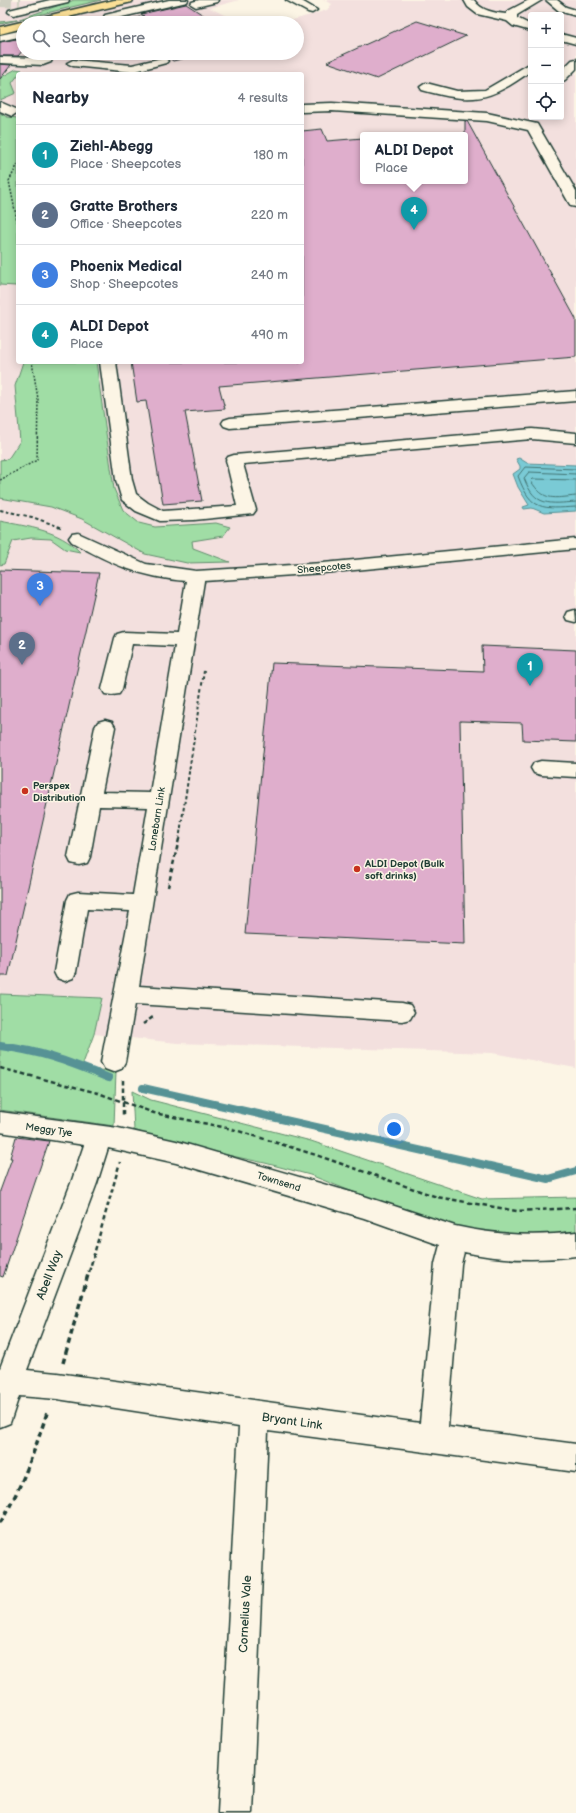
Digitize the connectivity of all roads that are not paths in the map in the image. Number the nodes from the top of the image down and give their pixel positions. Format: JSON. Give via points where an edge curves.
{"nodes":[{"id":1,"x":64,"y":0,"type":"edge"},
{"id":2,"x":128,"y":0,"type":"edge"},
{"id":3,"x":183,"y":0,"type":"edge"},
{"id":4,"x":213,"y":0,"type":"edge"},
{"id":5,"x":469,"y":0,"type":"edge"},
{"id":6,"x":537,"y":0,"type":"edge"},
{"id":7,"x":551,"y":0,"type":"edge"},
{"id":8,"x":295,"y":2,"type":"edge"},
{"id":9,"x":49,"y":3,"type":"junction"},
{"id":10,"x":196,"y":4,"type":"dead end"},
{"id":11,"x":313,"y":5,"type":"edge"},
{"id":12,"x":98,"y":8,"type":"junction"},
{"id":13,"x":576,"y":13,"type":"edge"},
{"id":14,"x":17,"y":16,"type":"edge"},
{"id":15,"x":62,"y":16,"type":"edge"},
{"id":16,"x":108,"y":16,"type":"edge"},
{"id":17,"x":127,"y":16,"type":"edge"},
{"id":18,"x":13,"y":17,"type":"edge"},
{"id":19,"x":16,"y":17,"type":"edge"},
{"id":20,"x":511,"y":18,"type":"junction"},
{"id":21,"x":528,"y":27,"type":"edge"},
{"id":22,"x":0,"y":31,"type":"edge"},
{"id":23,"x":16,"y":35,"type":"edge"},
{"id":24,"x":0,"y":38,"type":"edge"},
{"id":25,"x":564,"y":38,"type":"edge"},
{"id":26,"x":575,"y":41,"type":"edge"},
{"id":27,"x":564,"y":46,"type":"edge"},
{"id":28,"x":0,"y":60,"type":"edge"},
{"id":29,"x":47,"y":60,"type":"edge"},
{"id":30,"x":96,"y":60,"type":"edge"},
{"id":31,"x":123,"y":60,"type":"edge"},
{"id":32,"x":161,"y":60,"type":"edge"},
{"id":33,"x":576,"y":62,"type":"edge"},
{"id":34,"x":73,"y":63,"type":"dead end"},
{"id":35,"x":102,"y":66,"type":"junction"},
{"id":36,"x":528,"y":68,"type":"edge"},
{"id":37,"x":132,"y":69,"type":"junction"},
{"id":38,"x":564,"y":75,"type":"edge"},
{"id":39,"x":564,"y":78,"type":"edge"},
{"id":40,"x":576,"y":79,"type":"edge"},
{"id":41,"x":426,"y":87,"type":"dead end"},
{"id":42,"x":0,"y":106,"type":"edge"},
{"id":43,"x":304,"y":108,"type":"edge"},
{"id":44,"x":12,"y":112,"type":"dead end"},
{"id":45,"x":576,"y":203,"type":"edge"},
{"id":46,"x":108,"y":364,"type":"edge"},
{"id":47,"x":576,"y":396,"type":"edge"},
{"id":48,"x":230,"y":423,"type":"dead end"},
{"id":49,"x":576,"y":438,"type":"edge"},
{"id":50,"x":78,"y":538,"type":"dead end"},
{"id":51,"x":576,"y":544,"type":"edge"},
{"id":52,"x":196,"y":576,"type":"junction"},
{"id":53,"x":185,"y":640,"type":"junction"},
{"id":54,"x":112,"y":689,"type":"dead end"},
{"id":55,"x":105,"y":727,"type":"dead end"},
{"id":56,"x":542,"y":768,"type":"dead end"},
{"id":57,"x":576,"y":770,"type":"edge"},
{"id":58,"x":90,"y":799,"type":"junction"},
{"id":59,"x":159,"y":800,"type":"junction"},
{"id":60,"x":79,"y":857,"type":"dead end"},
{"id":61,"x":142,"y":904,"type":"junction"},
{"id":62,"x":65,"y":972,"type":"dead end"},
{"id":63,"x":126,"y":994,"type":"junction"},
{"id":64,"x":402,"y":1012,"type":"dead end"},
{"id":65,"x":113,"y":1062,"type":"road end"},
{"id":66,"x":0,"y":1122,"type":"edge"},
{"id":67,"x":111,"y":1138,"type":"junction"},
{"id":68,"x":455,"y":1238,"type":"junction"},
{"id":69,"x":576,"y":1244,"type":"edge"},
{"id":70,"x":4,"y":1381,"type":"edge"},
{"id":71,"x":0,"y":1413,"type":"edge"},
{"id":72,"x":254,"y":1416,"type":"junction"},
{"id":73,"x":433,"y":1440,"type":"junction"},
{"id":74,"x":576,"y":1458,"type":"edge"},
{"id":75,"x":235,"y":1813,"type":"edge"}],
"edges":[{"from":1,"to":9,"type":"street"},
{"from":2,"to":12,"type":"main road"},
{"from":3,"to":17,"type":"street"},
{"from":4,"to":10,"type":"street"},
{"from":5,"to":20,"type":"street","via":[[477,10]]},
{"from":6,"to":20,"type":"street","via":[[512,12]]},
{"from":7,"to":13,"type":"street","via":[[568,12]]},
{"from":8,"to":11,"type":"street"},
{"from":9,"to":14,"type":"street"},
{"from":9,"to":18,"type":"street"},
{"from":12,"to":15,"type":"main road"},
{"from":12,"to":16,"type":"street"},
{"from":18,"to":19,"type":"street","via":[[10,19]]},
{"from":18,"to":22,"type":"main road"},
{"from":20,"to":21,"type":"street"},
{"from":23,"to":24,"type":"street"},
{"from":25,"to":26,"type":"street"},
{"from":26,"to":27,"type":"street"},
{"from":28,"to":29,"type":"street","via":[[36,63]]},
{"from":30,"to":35,"type":"street"},
{"from":31,"to":37,"type":"street"},
{"from":32,"to":37,"type":"street","via":[[166,64]]},
{"from":33,"to":38,"type":"street"},
{"from":34,"to":35,"type":"street"},
{"from":35,"to":37,"type":"street"},
{"from":36,"to":41,"type":"street","via":[[490,93],[448,94]]},
{"from":39,"to":40,"type":"street"},
{"from":42,"to":44,"type":"street"},
{"from":43,"to":45,"type":"street","via":[[332,107],[487,117],[533,128]]},
{"from":46,"to":49,"type":"street","via":[[128,496],[142,508],[160,516],[247,510],[234,460],[532,434]]},
{"from":47,"to":48,"type":"street"},
{"from":50,"to":52,"type":"street","name":"Sheepcotes","via":[[140,568]]},
{"from":51,"to":52,"type":"street","name":"Sheepcotes","via":[[323,568]]},
{"from":52,"to":53,"type":"street","name":"Lonebarn Link"},
{"from":53,"to":54,"type":"street","via":[[124,638]]},
{"from":53,"to":59,"type":"street","name":"Lonebarn Link"},
{"from":55,"to":58,"type":"street"},
{"from":56,"to":57,"type":"street"},
{"from":58,"to":59,"type":"street"},
{"from":58,"to":60,"type":"street"},
{"from":59,"to":61,"type":"street","name":"Lonebarn Link"},
{"from":61,"to":62,"type":"street","via":[[78,900]]},
{"from":61,"to":63,"type":"street","name":"Lonebarn Link"},
{"from":63,"to":64,"type":"street"},
{"from":63,"to":65,"type":"street","name":"Lonebarn Link"},
{"from":66,"to":67,"type":"street","name":"Meggy Tye"},
{"from":67,"to":68,"type":"street","name":"Townsend","via":[[176,1152],[265,1177]]},
{"from":67,"to":70,"type":"street","name":"Abell Way","via":[[81,1190]]},
{"from":68,"to":69,"type":"street","name":"Townsend","via":[[478,1244],[517,1247]]},
{"from":68,"to":73,"type":"street","via":[[448,1264]]},
{"from":70,"to":71,"type":"street","name":"Abell Way"},
{"from":70,"to":72,"type":"street","name":"Bryant Link","via":[[57,1386]]},
{"from":72,"to":73,"type":"street","name":"Bryant Link"},
{"from":72,"to":75,"type":"street","name":"Cornelius Vale"},
{"from":73,"to":74,"type":"street","name":"Bryant Link"}]}
